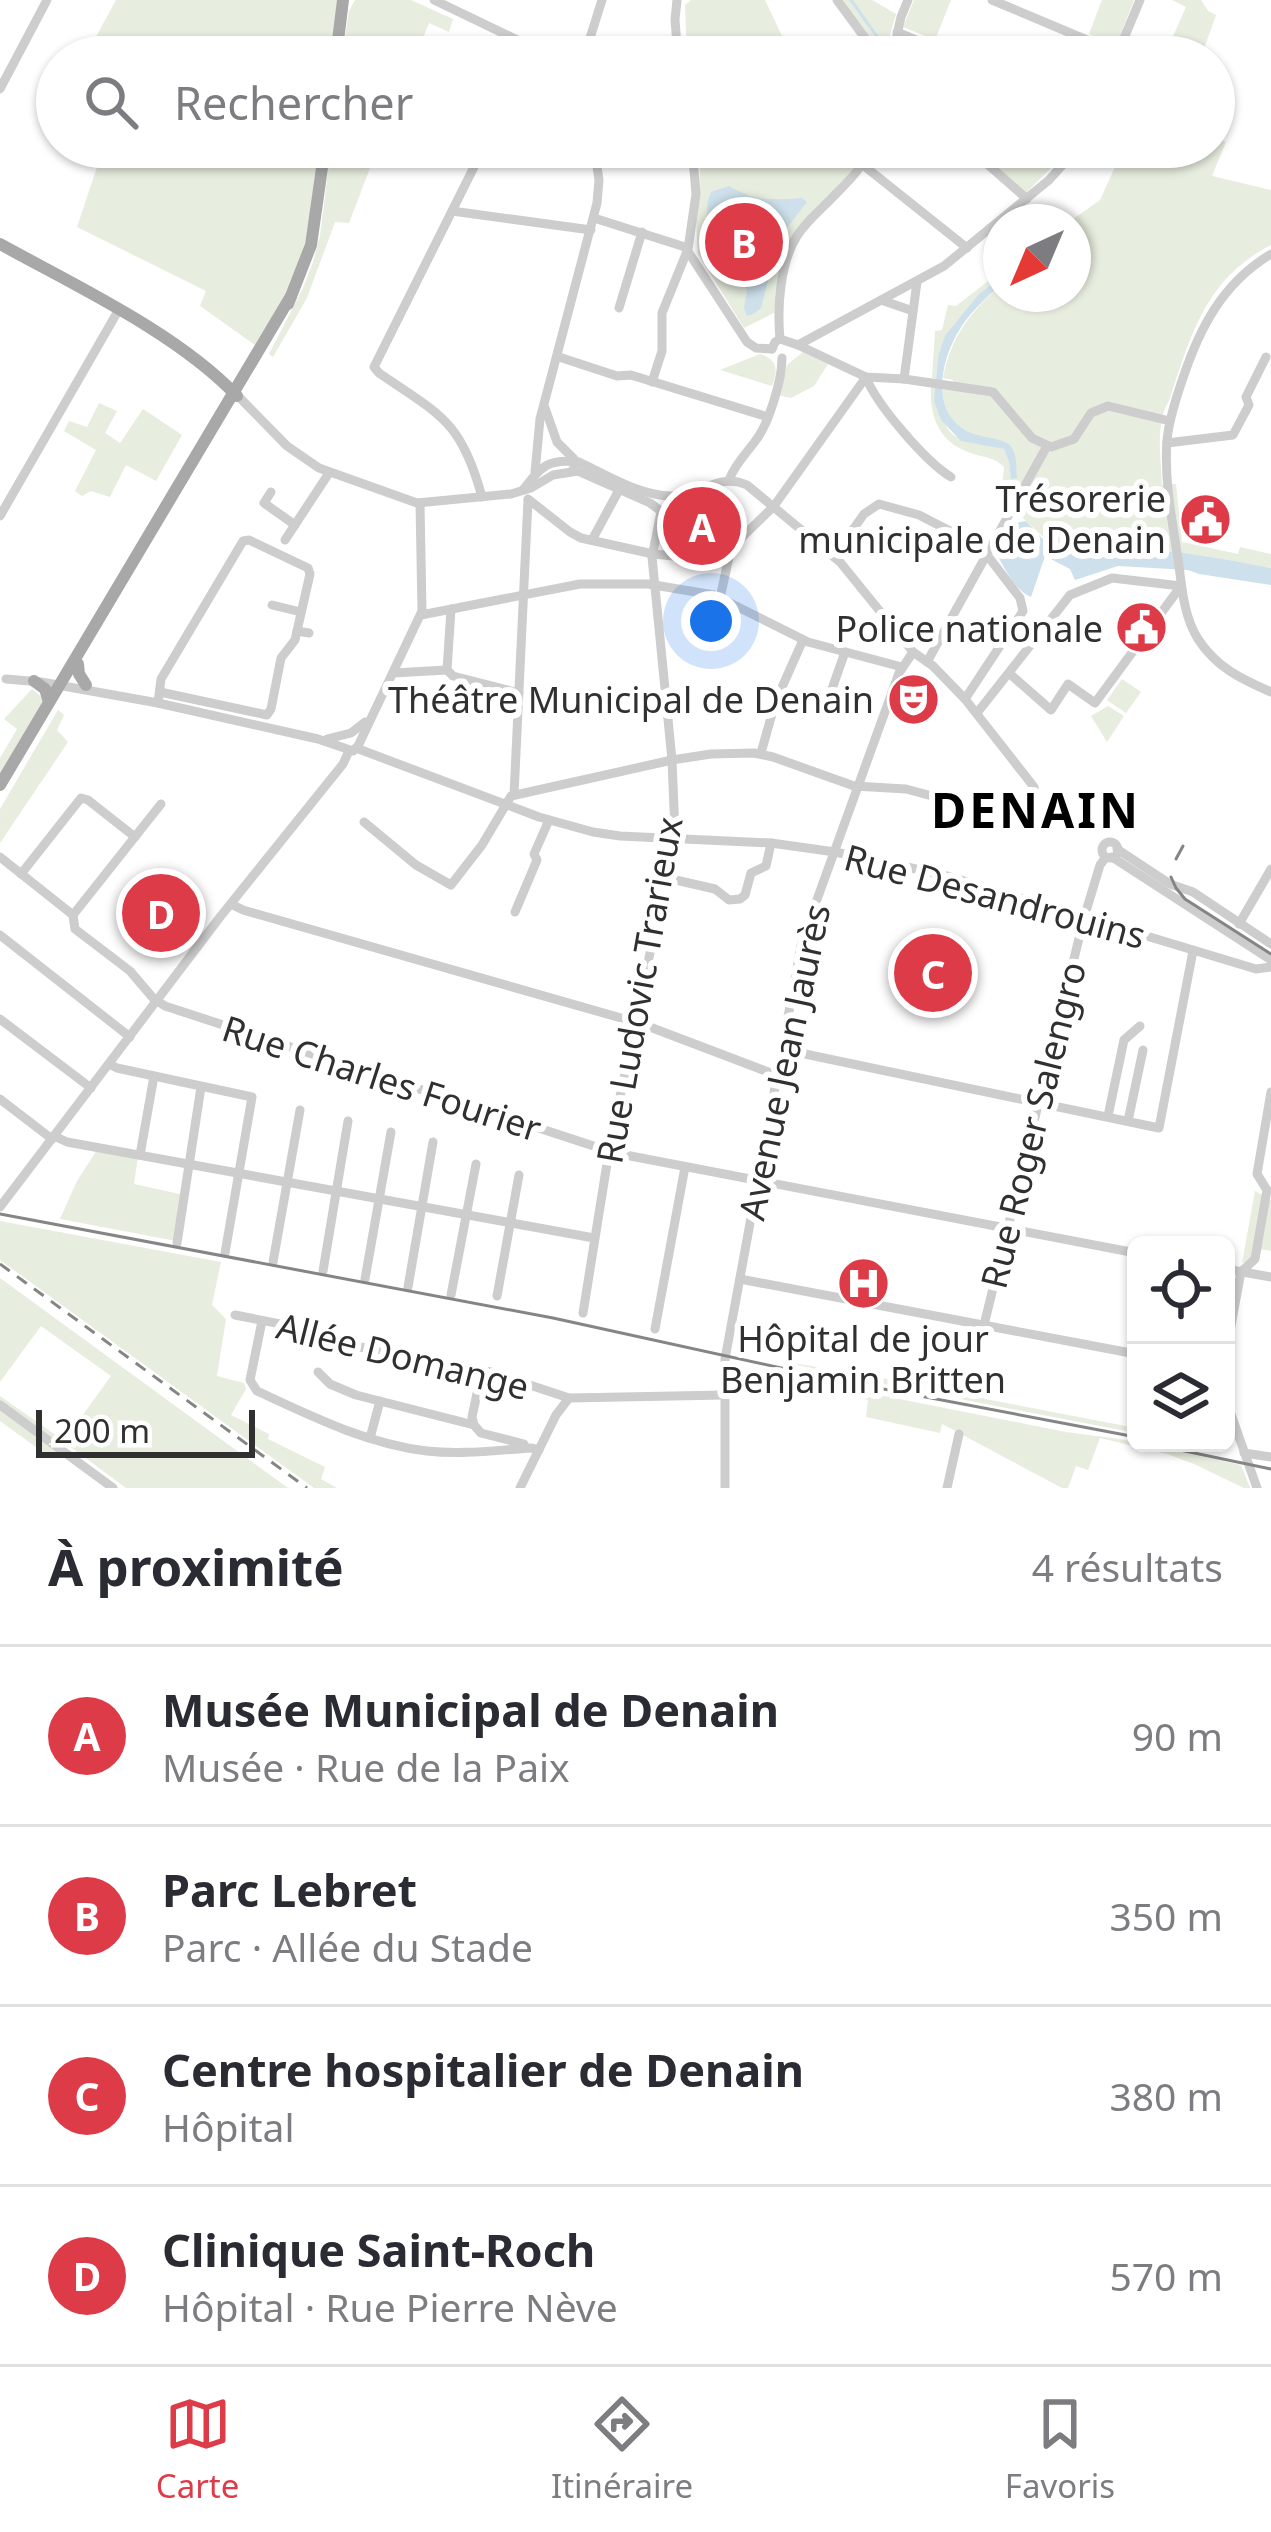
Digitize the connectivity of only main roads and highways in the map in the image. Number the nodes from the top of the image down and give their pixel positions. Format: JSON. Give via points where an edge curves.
{"nodes":[{"id":1,"x":345,"y":0,"type":"edge"},
{"id":2,"x":338,"y":36,"type":"edge"},
{"id":3,"x":322,"y":168,"type":"edge"},
{"id":4,"x":0,"y":244,"type":"edge"},
{"id":5,"x":291,"y":296,"type":"junction"},
{"id":6,"x":243,"y":374,"type":"junction"},
{"id":7,"x":218,"y":377,"type":"junction"},
{"id":8,"x":235,"y":394,"type":"junction"},
{"id":9,"x":95,"y":628,"type":"junction"},
{"id":10,"x":78,"y":664,"type":"junction"},
{"id":11,"x":34,"y":681,"type":"road end"},
{"id":12,"x":64,"y":683,"type":"junction"},
{"id":13,"x":86,"y":685,"type":"road end"},
{"id":14,"x":49,"y":702,"type":"junction"},
{"id":15,"x":0,"y":785,"type":"edge"},
{"id":16,"x":0,"y":798,"type":"edge"}],
"edges":[{"from":1,"to":2,"type":"main road"},
{"from":3,"to":5,"type":"main road","via":[[311,244]]},
{"from":4,"to":7,"type":"main road","via":[[169,340]]},
{"from":5,"to":6,"type":"main road"},
{"from":5,"to":8,"type":"main road"},
{"from":6,"to":7,"type":"main road"},
{"from":6,"to":8,"type":"main road"},
{"from":7,"to":8,"type":"main road"},
{"from":8,"to":9,"type":"main road"},
{"from":9,"to":10,"type":"main road"},
{"from":9,"to":12,"type":"main road"},
{"from":10,"to":12,"type":"main road"},
{"from":10,"to":13,"type":"main road"},
{"from":11,"to":14,"type":"main road"},
{"from":12,"to":14,"type":"main road"},
{"from":12,"to":16,"type":"main road"},
{"from":14,"to":15,"type":"main road"}]}
